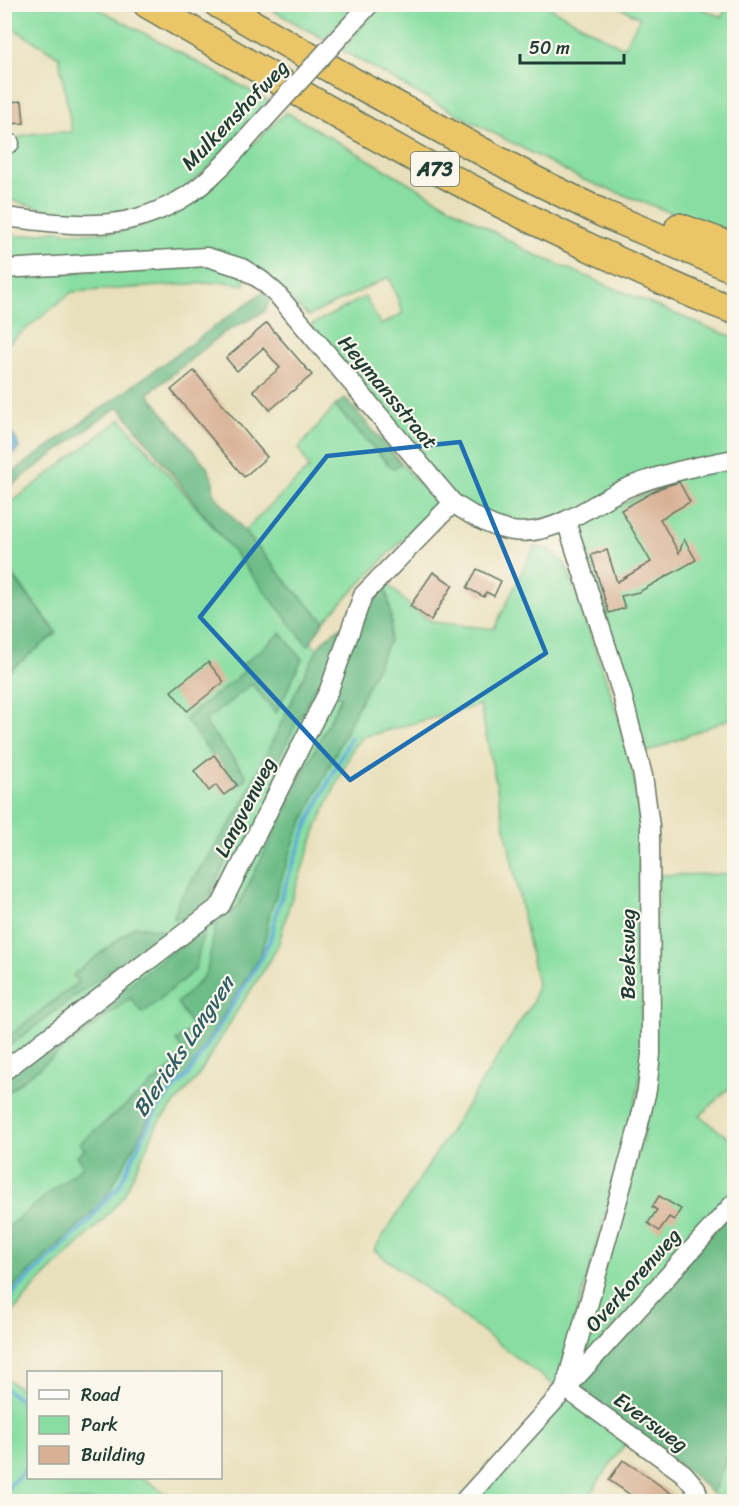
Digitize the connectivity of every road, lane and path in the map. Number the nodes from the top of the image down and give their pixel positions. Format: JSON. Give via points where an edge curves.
{"nodes":[{"id":1,"x":147,"y":4,"type":"edge"},
{"id":2,"x":218,"y":4,"type":"edge"},
{"id":3,"x":370,"y":4,"type":"edge"},
{"id":4,"x":533,"y":179,"type":"junction"},
{"id":5,"x":4,"y":217,"type":"edge"},
{"id":6,"x":735,"y":247,"type":"edge"},
{"id":7,"x":4,"y":269,"type":"edge"},
{"id":8,"x":735,"y":269,"type":"edge"},
{"id":9,"x":735,"y":310,"type":"edge"},
{"id":10,"x":735,"y":459,"type":"edge"},
{"id":11,"x":453,"y":503,"type":"junction"},
{"id":12,"x":566,"y":521,"type":"junction"},
{"id":13,"x":4,"y":1071,"type":"edge"},
{"id":14,"x":735,"y":1203,"type":"edge"},
{"id":15,"x":565,"y":1388,"type":"junction"},
{"id":16,"x":463,"y":1502,"type":"edge"},
{"id":17,"x":700,"y":1502,"type":"edge"}],
"edges":[{"from":1,"to":9,"type":"highway","number":"A73","via":[[482,195],[654,277]]},
{"from":2,"to":4,"type":"highway","number":"A73"},
{"from":3,"to":5,"type":"street","name":"Mulkenshofweg","bridge":true,"via":[[212,175],[189,194],[156,212],[122,223],[87,225]]},
{"from":4,"to":6,"type":"highway","number":"A73","via":[[588,193]]},
{"from":4,"to":8,"type":"highway","number":"A73","via":[[603,214]]},
{"from":7,"to":11,"type":"street","name":"Heymansstraat","via":[[207,257],[242,268],[276,293]]},
{"from":10,"to":12,"type":"street","name":"Heymansstraat","via":[[691,467],[623,489]]},
{"from":11,"to":12,"type":"street","name":"Heymansstraat","via":[[502,531],[530,532]]},
{"from":11,"to":13,"type":"street","name":"Langvenweg","via":[[363,595],[329,690],[221,905]]},
{"from":12,"to":15,"type":"street","name":"Beeksweg","via":[[622,694],[643,776],[650,826],[651,1054],[638,1128]]},
{"from":14,"to":15,"type":"street","name":"Overkorenweg"},
{"from":15,"to":16,"type":"street","name":"Overkorenweg"},
{"from":15,"to":17,"type":"street","name":"Eversweg","via":[[683,1473],[696,1488]]}]}
